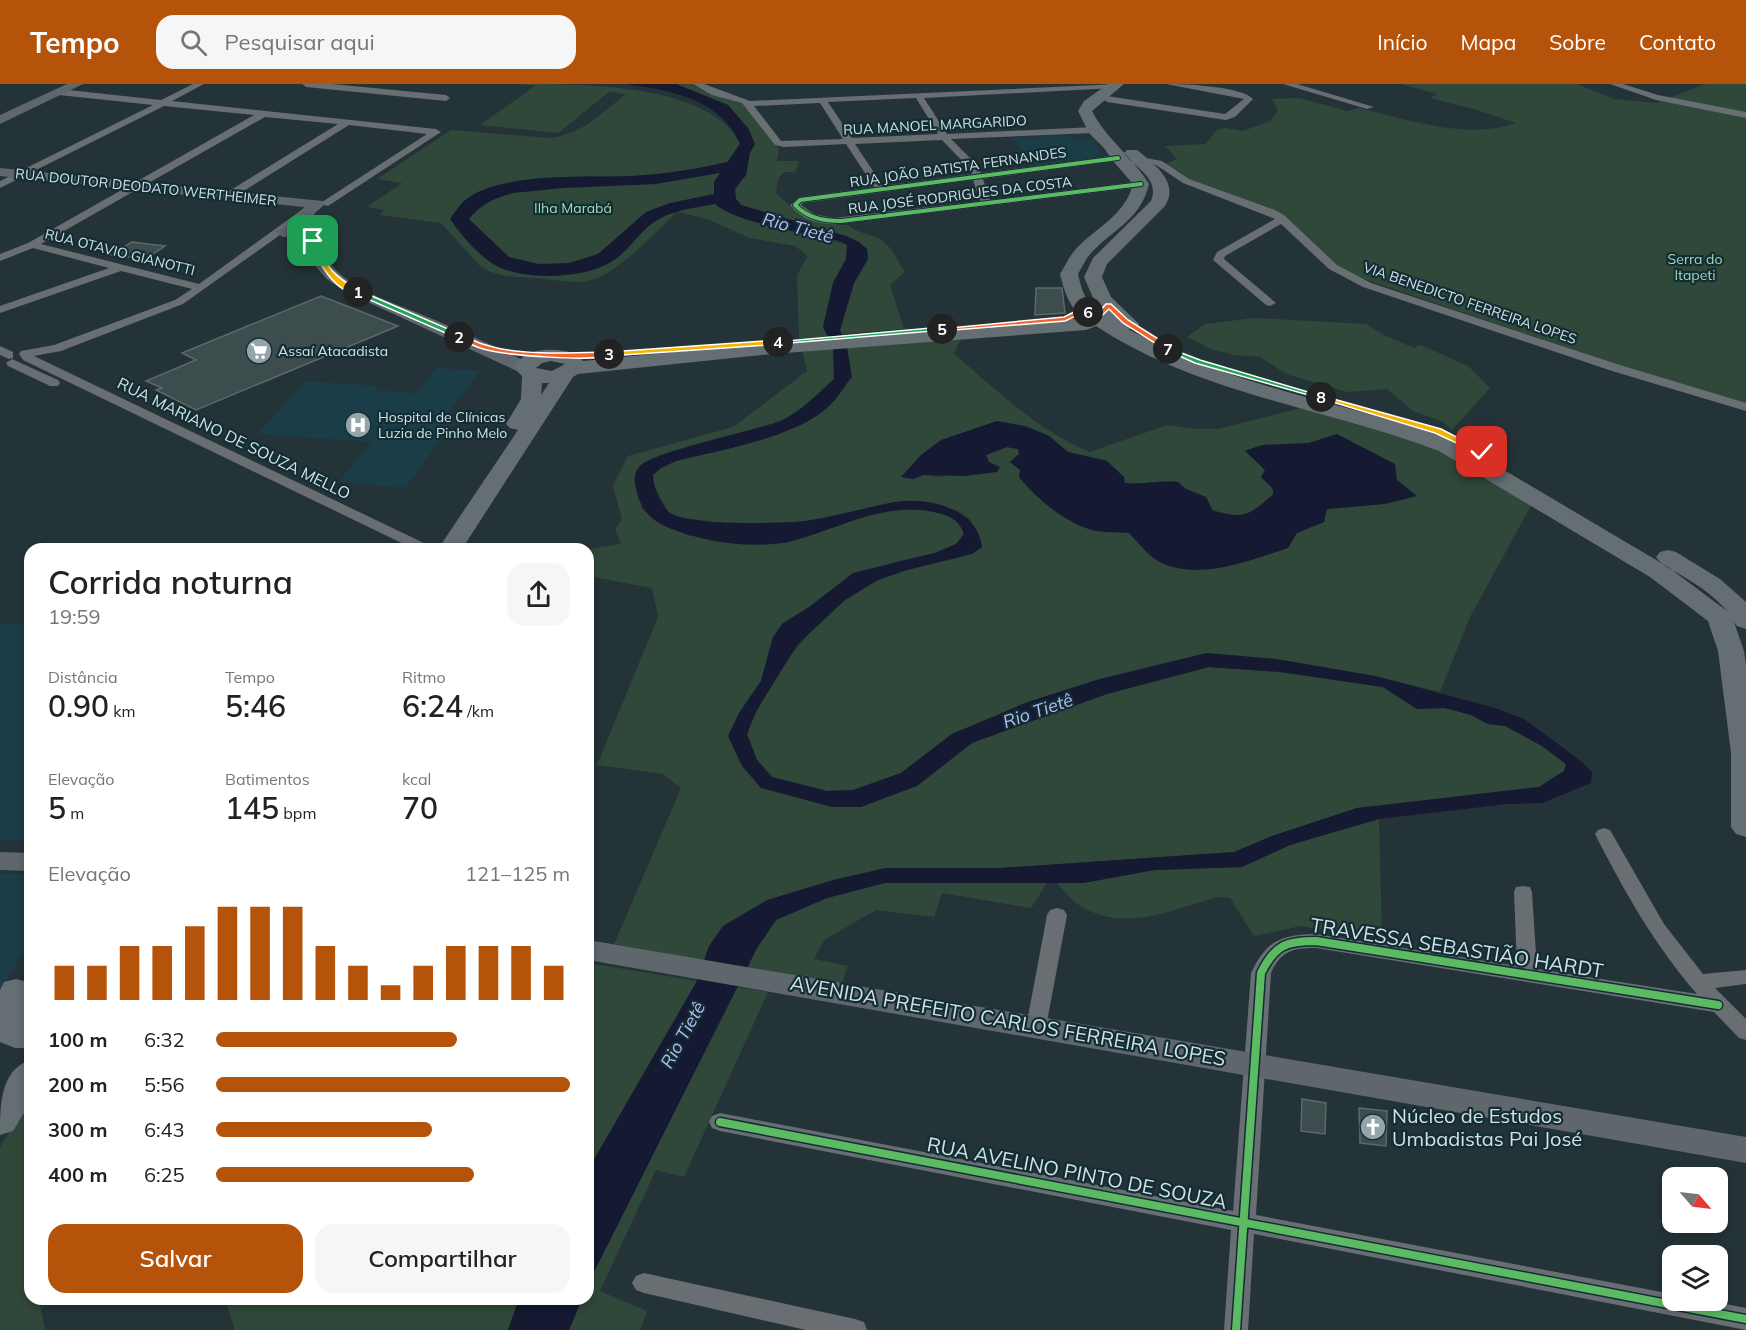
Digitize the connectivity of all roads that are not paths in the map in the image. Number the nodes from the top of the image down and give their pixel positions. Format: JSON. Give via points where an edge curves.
{"nodes":[{"id":1,"x":77,"y":84,"type":"edge"},
{"id":2,"x":200,"y":84,"type":"edge"},
{"id":3,"x":306,"y":84,"type":"edge"},
{"id":4,"x":697,"y":84,"type":"edge"},
{"id":5,"x":1170,"y":84,"type":"edge"},
{"id":6,"x":1287,"y":84,"type":"edge"},
{"id":7,"x":1614,"y":84,"type":"edge"},
{"id":8,"x":1117,"y":88,"type":"edge"},
{"id":9,"x":59,"y":92,"type":"junction"},
{"id":10,"x":918,"y":95,"type":"junction"},
{"id":11,"x":446,"y":98,"type":"dead end"},
{"id":12,"x":823,"y":100,"type":"junction"},
{"id":13,"x":165,"y":102,"type":"junction"},
{"id":14,"x":749,"y":104,"type":"junction"},
{"id":15,"x":1370,"y":107,"type":"dead end"},
{"id":16,"x":265,"y":113,"type":"junction"},
{"id":17,"x":1746,"y":116,"type":"edge"},
{"id":18,"x":0,"y":120,"type":"edge"},
{"id":19,"x":348,"y":122,"type":"junction"},
{"id":20,"x":1094,"y":130,"type":"junction"},
{"id":21,"x":945,"y":138,"type":"junction"},
{"id":22,"x":852,"y":143,"type":"junction"},
{"id":23,"x":1118,"y":158,"type":"junction"},
{"id":24,"x":1140,"y":160,"type":"junction"},
{"id":25,"x":0,"y":172,"type":"edge"},
{"id":26,"x":20,"y":174,"type":"junction"},
{"id":27,"x":978,"y":176,"type":"junction"},
{"id":28,"x":1140,"y":184,"type":"junction"},
{"id":29,"x":0,"y":185,"type":"edge"},
{"id":30,"x":133,"y":188,"type":"junction"},
{"id":31,"x":880,"y":189,"type":"junction"},
{"id":32,"x":230,"y":195,"type":"junction"},
{"id":33,"x":800,"y":200,"type":"joint"},
{"id":34,"x":986,"y":204,"type":"junction"},
{"id":35,"x":315,"y":215,"type":"junction"},
{"id":36,"x":1282,"y":219,"type":"junction"},
{"id":37,"x":279,"y":234,"type":"junction"},
{"id":38,"x":32,"y":245,"type":"junction"},
{"id":39,"x":0,"y":258,"type":"edge"},
{"id":40,"x":121,"y":267,"type":"junction"},
{"id":41,"x":201,"y":288,"type":"junction"},
{"id":42,"x":1270,"y":303,"type":"dead end"},
{"id":43,"x":0,"y":310,"type":"edge"},
{"id":44,"x":1097,"y":311,"type":"junction"},
{"id":45,"x":485,"y":348,"type":"junction"},
{"id":46,"x":26,"y":356,"type":"junction"},
{"id":47,"x":5,"y":359,"type":"edge"},
{"id":48,"x":563,"y":363,"type":"junction"},
{"id":49,"x":528,"y":371,"type":"junction"},
{"id":50,"x":1746,"y":407,"type":"edge"},
{"id":51,"x":389,"y":543,"type":"edge"},
{"id":52,"x":413,"y":543,"type":"edge"},
{"id":53,"x":435,"y":543,"type":"edge"},
{"id":54,"x":454,"y":543,"type":"edge"},
{"id":55,"x":1746,"y":621,"type":"edge"},
{"id":56,"x":1746,"y":827,"type":"edge"},
{"id":57,"x":1604,"y":834,"type":"dead end"},
{"id":58,"x":0,"y":846,"type":"edge"},
{"id":59,"x":24,"y":847,"type":"edge"},
{"id":60,"x":0,"y":861,"type":"edge"},
{"id":61,"x":24,"y":862,"type":"edge"},
{"id":62,"x":1523,"y":892,"type":"dead end"},
{"id":63,"x":1058,"y":915,"type":"dead end"},
{"id":64,"x":594,"y":951,"type":"edge"},
{"id":65,"x":1527,"y":975,"type":"junction"},
{"id":66,"x":1746,"y":977,"type":"edge"},
{"id":67,"x":1698,"y":982,"type":"junction"},
{"id":68,"x":15,"y":992,"type":"edge"},
{"id":69,"x":1718,"y":1005,"type":"junction"},
{"id":70,"x":1036,"y":1027,"type":"junction"},
{"id":71,"x":1746,"y":1032,"type":"edge"},
{"id":72,"x":24,"y":1035,"type":"edge"},
{"id":73,"x":1253,"y":1064,"type":"junction"},
{"id":74,"x":24,"y":1083,"type":"edge"},
{"id":75,"x":0,"y":1121,"type":"edge"},
{"id":76,"x":720,"y":1122,"type":"dead end"},
{"id":77,"x":1746,"y":1150,"type":"edge"},
{"id":78,"x":1243,"y":1222,"type":"junction"},
{"id":79,"x":644,"y":1283,"type":"dead end"},
{"id":80,"x":1746,"y":1319,"type":"edge"},
{"id":81,"x":855,"y":1330,"type":"edge"},
{"id":82,"x":1236,"y":1330,"type":"edge"}],
"edges":[{"from":1,"to":9,"type":"street"},
{"from":2,"to":13,"type":"street"},
{"from":3,"to":11,"type":"street"},
{"from":4,"to":14,"type":"street"},
{"from":5,"to":8,"type":"street","via":[[1249,99],[1226,117]]},
{"from":6,"to":15,"type":"street"},
{"from":7,"to":17,"type":"street"},
{"from":8,"to":10,"type":"street"},
{"from":8,"to":20,"type":"main road","via":[[1089,104],[1085,111]]},
{"from":8,"to":24,"type":"main road","via":[[1101,106],[1101,113],[1107,126]]},
{"from":9,"to":13,"type":"street"},
{"from":9,"to":18,"type":"street"},
{"from":10,"to":12,"type":"street"},
{"from":10,"to":21,"type":"street"},
{"from":12,"to":14,"type":"street"},
{"from":12,"to":22,"type":"street"},
{"from":13,"to":16,"type":"street"},
{"from":13,"to":26,"type":"street"},
{"from":14,"to":22,"type":"street","name":"RUA MANOEL MARGARIDO","via":[[778,143]]},
{"from":16,"to":19,"type":"street"},
{"from":16,"to":30,"type":"street"},
{"from":19,"to":32,"type":"street"},
{"from":19,"to":35,"type":"street","via":[[436,132]]},
{"from":20,"to":21,"type":"street","name":"RUA MANOEL MARGARIDO"},
{"from":20,"to":23,"type":"main road"},
{"from":21,"to":22,"type":"street","name":"RUA MANOEL MARGARIDO"},
{"from":21,"to":27,"type":"street"},
{"from":22,"to":31,"type":"street"},
{"from":23,"to":27,"type":"street","name":"RUA JOÃO BATISTA FERNANDES"},
{"from":23,"to":28,"type":"main road"},
{"from":24,"to":36,"type":"street","name":"VIA BENEDICTO FERREIRA LOPES","via":[[1159,163],[1186,181],[1258,206]]},
{"from":24,"to":44,"type":"main road","via":[[1162,183],[1164,194],[1099,262],[1095,269]]},
{"from":25,"to":26,"type":"street","name":"RUA DOUTOR DEODATO WERTHEIMER"},
{"from":26,"to":29,"type":"street"},
{"from":26,"to":30,"type":"street","name":"RUA DOUTOR DEODATO WERTHEIMER"},
{"from":27,"to":31,"type":"street","name":"RUA JOÃO BATISTA FERNANDES"},
{"from":27,"to":34,"type":"street"},
{"from":28,"to":34,"type":"street","name":"RUA JOSÉ RODRIGUES DA COSTA"},
{"from":28,"to":44,"type":"main road","via":[[1129,212],[1081,254],[1069,274],[1074,294]]},
{"from":30,"to":32,"type":"street","name":"RUA DOUTOR DEODATO WERTHEIMER"},
{"from":30,"to":38,"type":"street"},
{"from":31,"to":33,"type":"street","name":"RUA JOÃO BATISTA FERNANDES"},
{"from":32,"to":35,"type":"street","name":"RUA DOUTOR DEODATO WERTHEIMER","via":[[293,202]]},
{"from":33,"to":34,"type":"street","name":"RUA JOSÉ RODRIGUES DA COSTA","via":[[795,205],[807,215],[833,222]]},
{"from":35,"to":37,"type":"street","via":[[296,229]]},
{"from":35,"to":37,"type":"street","via":[[275,232]]},
{"from":35,"to":45,"type":"street","via":[[320,260],[341,283]]},
{"from":36,"to":42,"type":"street","via":[[1221,254],[1218,260]]},
{"from":36,"to":50,"type":"street","name":"VIA BENEDICTO FERREIRA LOPES","via":[[1334,267],[1367,285]]},
{"from":37,"to":41,"type":"street"},
{"from":38,"to":39,"type":"street"},
{"from":38,"to":40,"type":"street","name":"RUA OTAVIO GIANOTTI"},
{"from":40,"to":41,"type":"street","name":"RUA OTAVIO GIANOTTI"},
{"from":40,"to":43,"type":"street"},
{"from":41,"to":46,"type":"street","via":[[167,308]]},
{"from":44,"to":48,"type":"main road","via":[[1086,324]]},
{"from":44,"to":55,"type":"main road","via":[[1126,321],[1164,347],[1197,361],[1451,436],[1685,567],[1713,586]]},
{"from":44,"to":56,"type":"main road","via":[[1153,351],[1199,370],[1447,446],[1703,603],[1720,618],[1731,651],[1745,753]]},
{"from":45,"to":48,"type":"street"},
{"from":45,"to":49,"type":"street"},
{"from":46,"to":47,"type":"street"},
{"from":46,"to":52,"type":"street","name":"RUA MARIANO DE SOUZA MELLO"},
{"from":47,"to":51,"type":"street","name":"RUA MARIANO DE SOUZA MELLO"},
{"from":48,"to":49,"type":"main road","via":[[530,361]]},
{"from":48,"to":54,"type":"main road"},
{"from":49,"to":53,"type":"main road","via":[[531,399],[523,416]]},
{"from":57,"to":67,"type":"street","via":[[1638,899]]},
{"from":58,"to":59,"type":"street"},
{"from":60,"to":61,"type":"street"},
{"from":62,"to":65,"type":"street"},
{"from":63,"to":70,"type":"street"},
{"from":64,"to":70,"type":"street","name":"AVENIDA PREFEITO CARLOS FERREIRA LOPES"},
{"from":65,"to":69,"type":"street","name":"TRAVESSA SEBASTIÃO HARDT"},
{"from":65,"to":73,"type":"street","name":"TRAVESSA SEBASTIÃO HARDT","via":[[1316,941],[1277,946],[1260,973]]},
{"from":66,"to":67,"type":"street"},
{"from":67,"to":69,"type":"street"},
{"from":68,"to":72,"type":"main road","via":[[9,1030]]},
{"from":69,"to":71,"type":"street"},
{"from":70,"to":73,"type":"street","name":"AVENIDA PREFEITO CARLOS FERREIRA LOPES"},
{"from":73,"to":77,"type":"street","name":"AVENIDA PREFEITO CARLOS FERREIRA LOPES"},
{"from":73,"to":78,"type":"street"},
{"from":74,"to":75,"type":"main road"},
{"from":76,"to":78,"type":"street","name":"RUA AVELINO PINTO DE SOUZA"},
{"from":78,"to":80,"type":"street","name":"RUA AVELINO PINTO DE SOUZA"},
{"from":78,"to":82,"type":"street"},
{"from":79,"to":81,"type":"street"}]}
